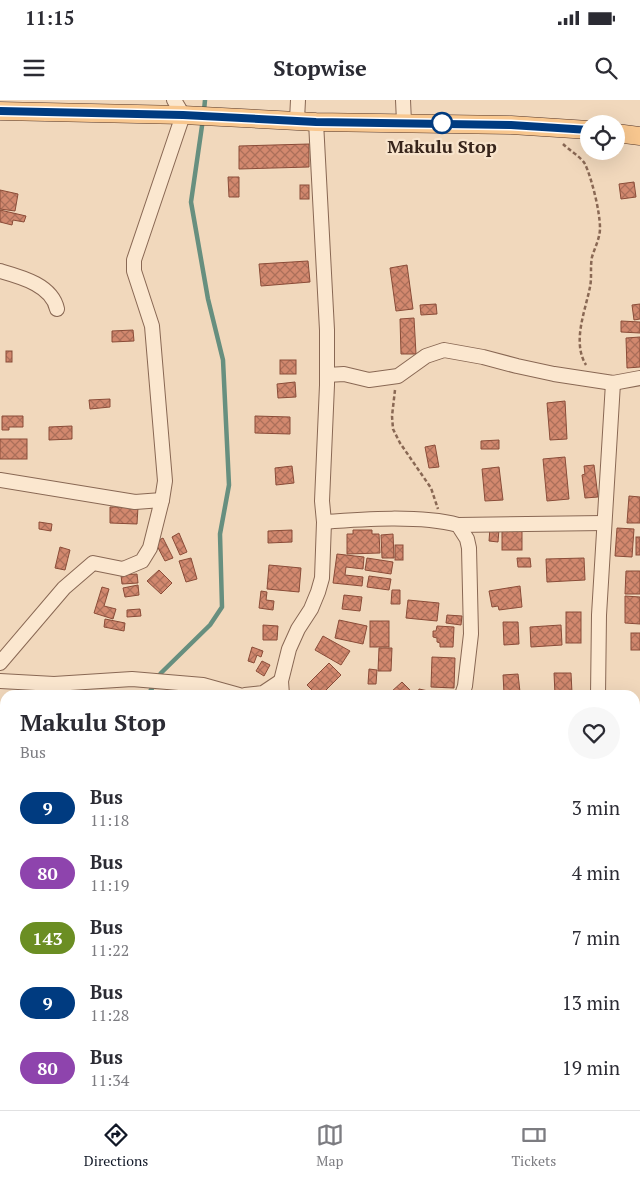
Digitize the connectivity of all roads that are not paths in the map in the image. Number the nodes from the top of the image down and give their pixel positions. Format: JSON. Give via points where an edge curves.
{"nodes":[{"id":1,"x":174,"y":100,"type":"edge"},
{"id":2,"x":298,"y":100,"type":"edge"},
{"id":3,"x":403,"y":100,"type":"edge"},
{"id":4,"x":0,"y":111,"type":"edge"},
{"id":5,"x":189,"y":116,"type":"junction"},
{"id":6,"x":297,"y":120,"type":"junction"},
{"id":7,"x":316,"y":122,"type":"junction"},
{"id":8,"x":404,"y":122,"type":"junction"},
{"id":9,"x":580,"y":129,"type":"edge"},
{"id":10,"x":625,"y":134,"type":"edge"},
{"id":11,"x":640,"y":136,"type":"edge"},
{"id":12,"x":0,"y":271,"type":"edge"},
{"id":13,"x":57,"y":309,"type":"dead end"},
{"id":14,"x":327,"y":374,"type":"junction"},
{"id":15,"x":640,"y":378,"type":"edge"},
{"id":16,"x":613,"y":383,"type":"junction"},
{"id":17,"x":0,"y":480,"type":"edge"},
{"id":18,"x":162,"y":500,"type":"junction"},
{"id":19,"x":324,"y":522,"type":"junction"},
{"id":20,"x":604,"y":523,"type":"junction"},
{"id":21,"x":458,"y":525,"type":"junction"},
{"id":22,"x":0,"y":663,"type":"edge"},
{"id":23,"x":0,"y":681,"type":"edge"},
{"id":24,"x":281,"y":681,"type":"junction"},
{"id":25,"x":54,"y":690,"type":"edge"},
{"id":26,"x":221,"y":690,"type":"edge"},
{"id":27,"x":268,"y":690,"type":"edge"},
{"id":28,"x":282,"y":690,"type":"edge"},
{"id":29,"x":464,"y":690,"type":"edge"},
{"id":30,"x":598,"y":690,"type":"edge"}],
"edges":[{"from":1,"to":5,"type":"street"},
{"from":2,"to":6,"type":"street"},
{"from":3,"to":8,"type":"street"},
{"from":4,"to":5,"type":"main road"},
{"from":5,"to":6,"type":"main road"},
{"from":5,"to":18,"type":"street","via":[[134,260],[134,272],[152,326],[165,480]]},
{"from":6,"to":7,"type":"main road"},
{"from":7,"to":8,"type":"main road"},
{"from":7,"to":14,"type":"street"},
{"from":8,"to":9,"type":"main road"},
{"from":10,"to":11,"type":"main road"},
{"from":12,"to":13,"type":"street","via":[[45,290],[55,299]]},
{"from":14,"to":16,"type":"street","via":[[369,380],[398,376],[426,356],[444,350]]},
{"from":14,"to":19,"type":"street"},
{"from":15,"to":16,"type":"street"},
{"from":16,"to":20,"type":"street"},
{"from":17,"to":18,"type":"street","via":[[136,502]]},
{"from":18,"to":22,"type":"street","via":[[150,548],[142,561],[123,569],[93,563],[64,588]]},
{"from":19,"to":21,"type":"street","via":[[442,520]]},
{"from":19,"to":24,"type":"street","via":[[322,578],[289,649]]},
{"from":20,"to":21,"type":"street"},
{"from":20,"to":30,"type":"street"},
{"from":21,"to":29,"type":"street","via":[[469,548],[471,634]]},
{"from":23,"to":25,"type":"street"},
{"from":24,"to":27,"type":"street"},
{"from":24,"to":28,"type":"street"},
{"from":25,"to":26,"type":"street","via":[[132,679],[203,685]]}]}
